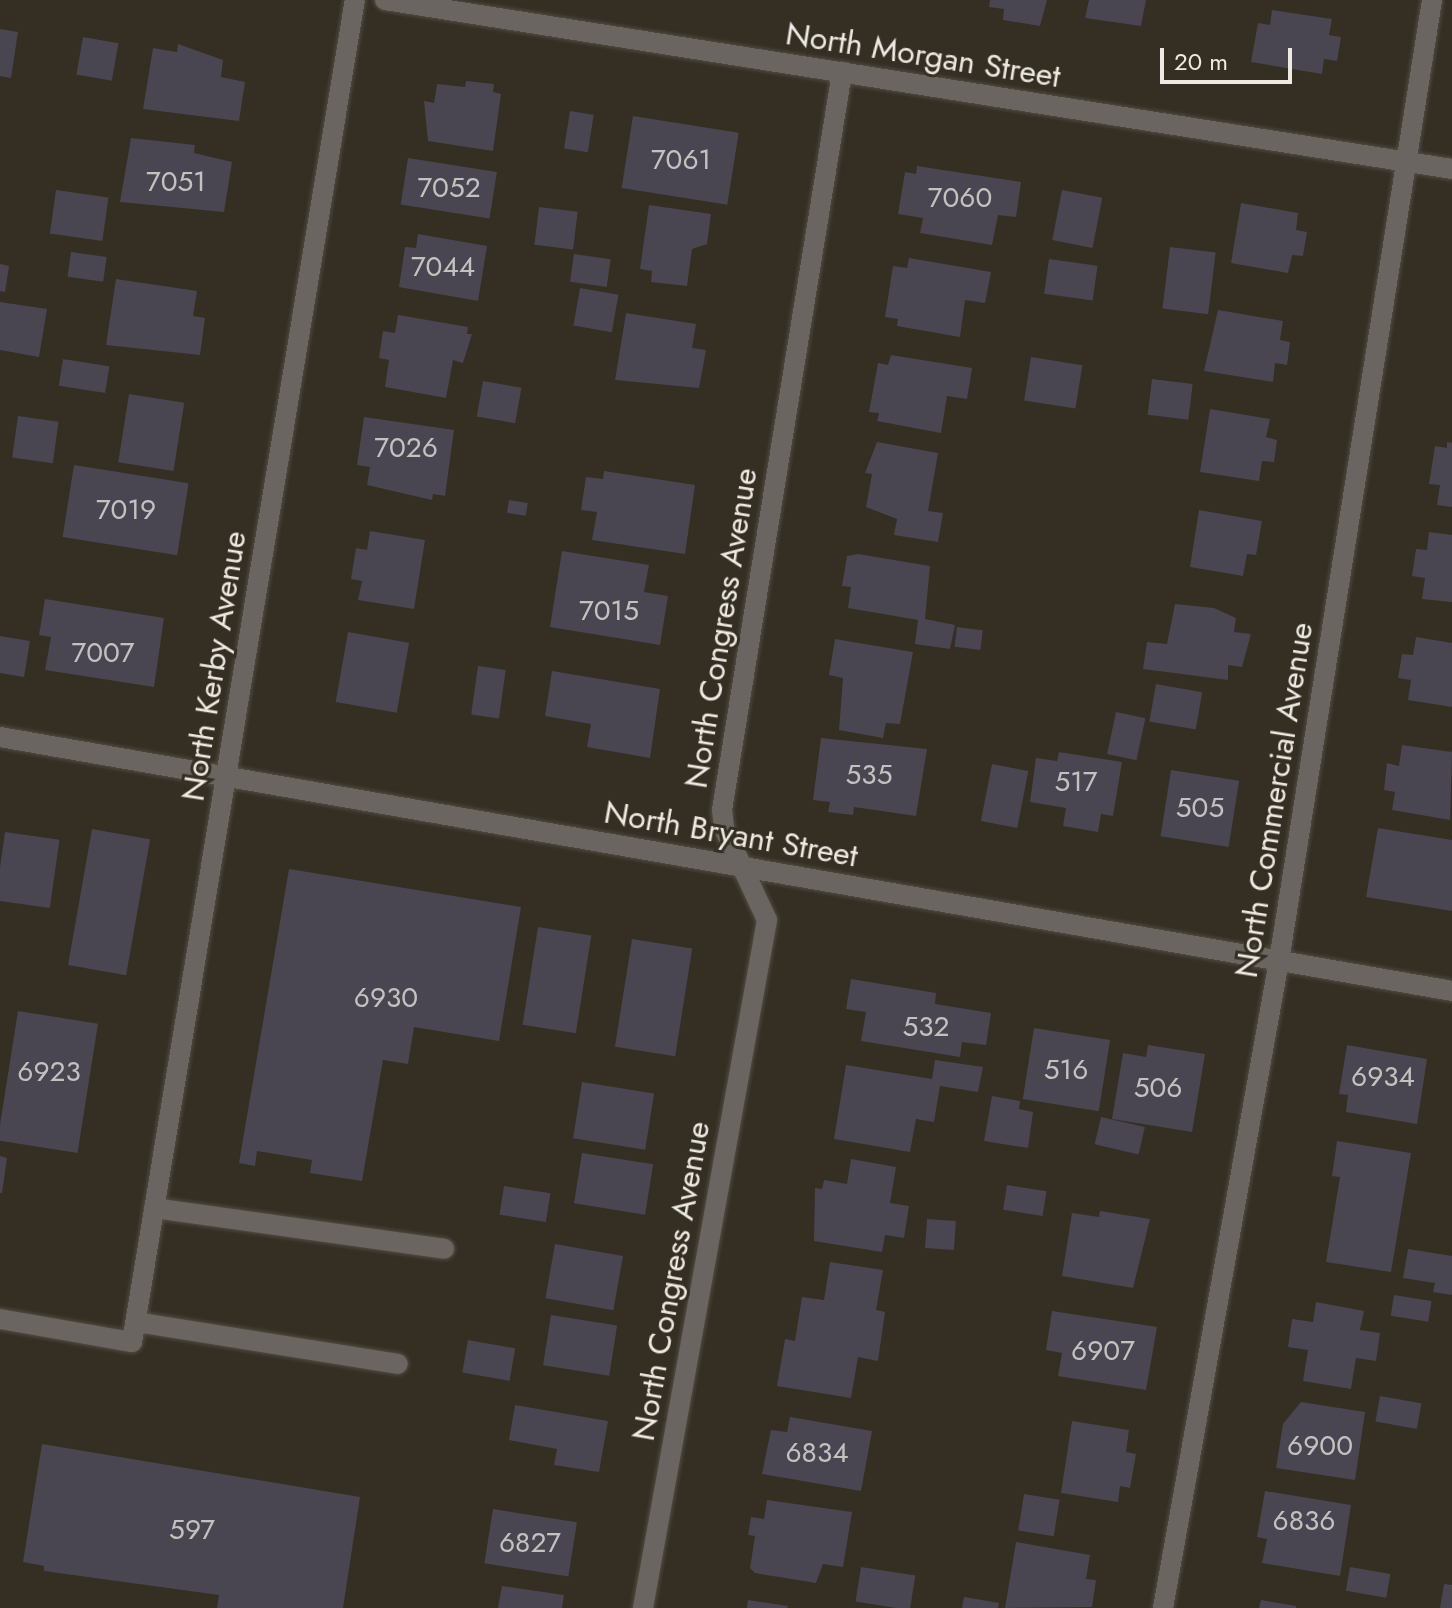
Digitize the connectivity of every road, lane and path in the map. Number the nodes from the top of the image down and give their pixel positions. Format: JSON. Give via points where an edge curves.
{"nodes":[{"id":1,"x":355,"y":0,"type":"edge"},
{"id":2,"x":385,"y":0,"type":"edge"},
{"id":3,"x":1432,"y":0,"type":"edge"},
{"id":4,"x":842,"y":72,"type":"junction"},
{"id":5,"x":1406,"y":162,"type":"junction"},
{"id":6,"x":1452,"y":169,"type":"edge"},
{"id":7,"x":0,"y":737,"type":"edge"},
{"id":8,"x":226,"y":775,"type":"junction"},
{"id":9,"x":744,"y":866,"type":"junction"},
{"id":10,"x":1279,"y":961,"type":"junction"},
{"id":11,"x":1452,"y":991,"type":"edge"},
{"id":12,"x":154,"y":1208,"type":"junction"},
{"id":13,"x":444,"y":1249,"type":"dead end"},
{"id":14,"x":0,"y":1319,"type":"edge"},
{"id":15,"x":134,"y":1332,"type":"junction"},
{"id":16,"x":398,"y":1364,"type":"dead end"},
{"id":17,"x":643,"y":1608,"type":"edge"},
{"id":18,"x":1163,"y":1608,"type":"edge"}],
"edges":[{"from":1,"to":8,"type":"street","name":"North Kerby Avenue"},
{"from":2,"to":4,"type":"street","name":"North Morgan Street"},
{"from":3,"to":5,"type":"street","name":"North Commercial Avenue"},
{"from":4,"to":5,"type":"street","name":"North Morgan Street"},
{"from":4,"to":9,"type":"street","name":"North Congress Avenue","via":[[722,810]]},
{"from":5,"to":6,"type":"street","name":"North Morgan Street"},
{"from":5,"to":10,"type":"street","name":"North Commercial Avenue"},
{"from":7,"to":8,"type":"street","name":"North Bryant Street"},
{"from":8,"to":9,"type":"street","name":"North Bryant Street"},
{"from":8,"to":12,"type":"street","name":"North Kerby Avenue"},
{"from":9,"to":10,"type":"street","name":"North Bryant Street"},
{"from":9,"to":17,"type":"street","name":"North Congress Avenue","via":[[767,920]]},
{"from":10,"to":11,"type":"street","name":"North Bryant Street"},
{"from":10,"to":18,"type":"street","name":"North Commercial Avenue"},
{"from":12,"to":13,"type":"street"},
{"from":12,"to":15,"type":"street","name":"North Kerby Avenue"},
{"from":14,"to":15,"type":"street"},
{"from":15,"to":16,"type":"street"}]}
